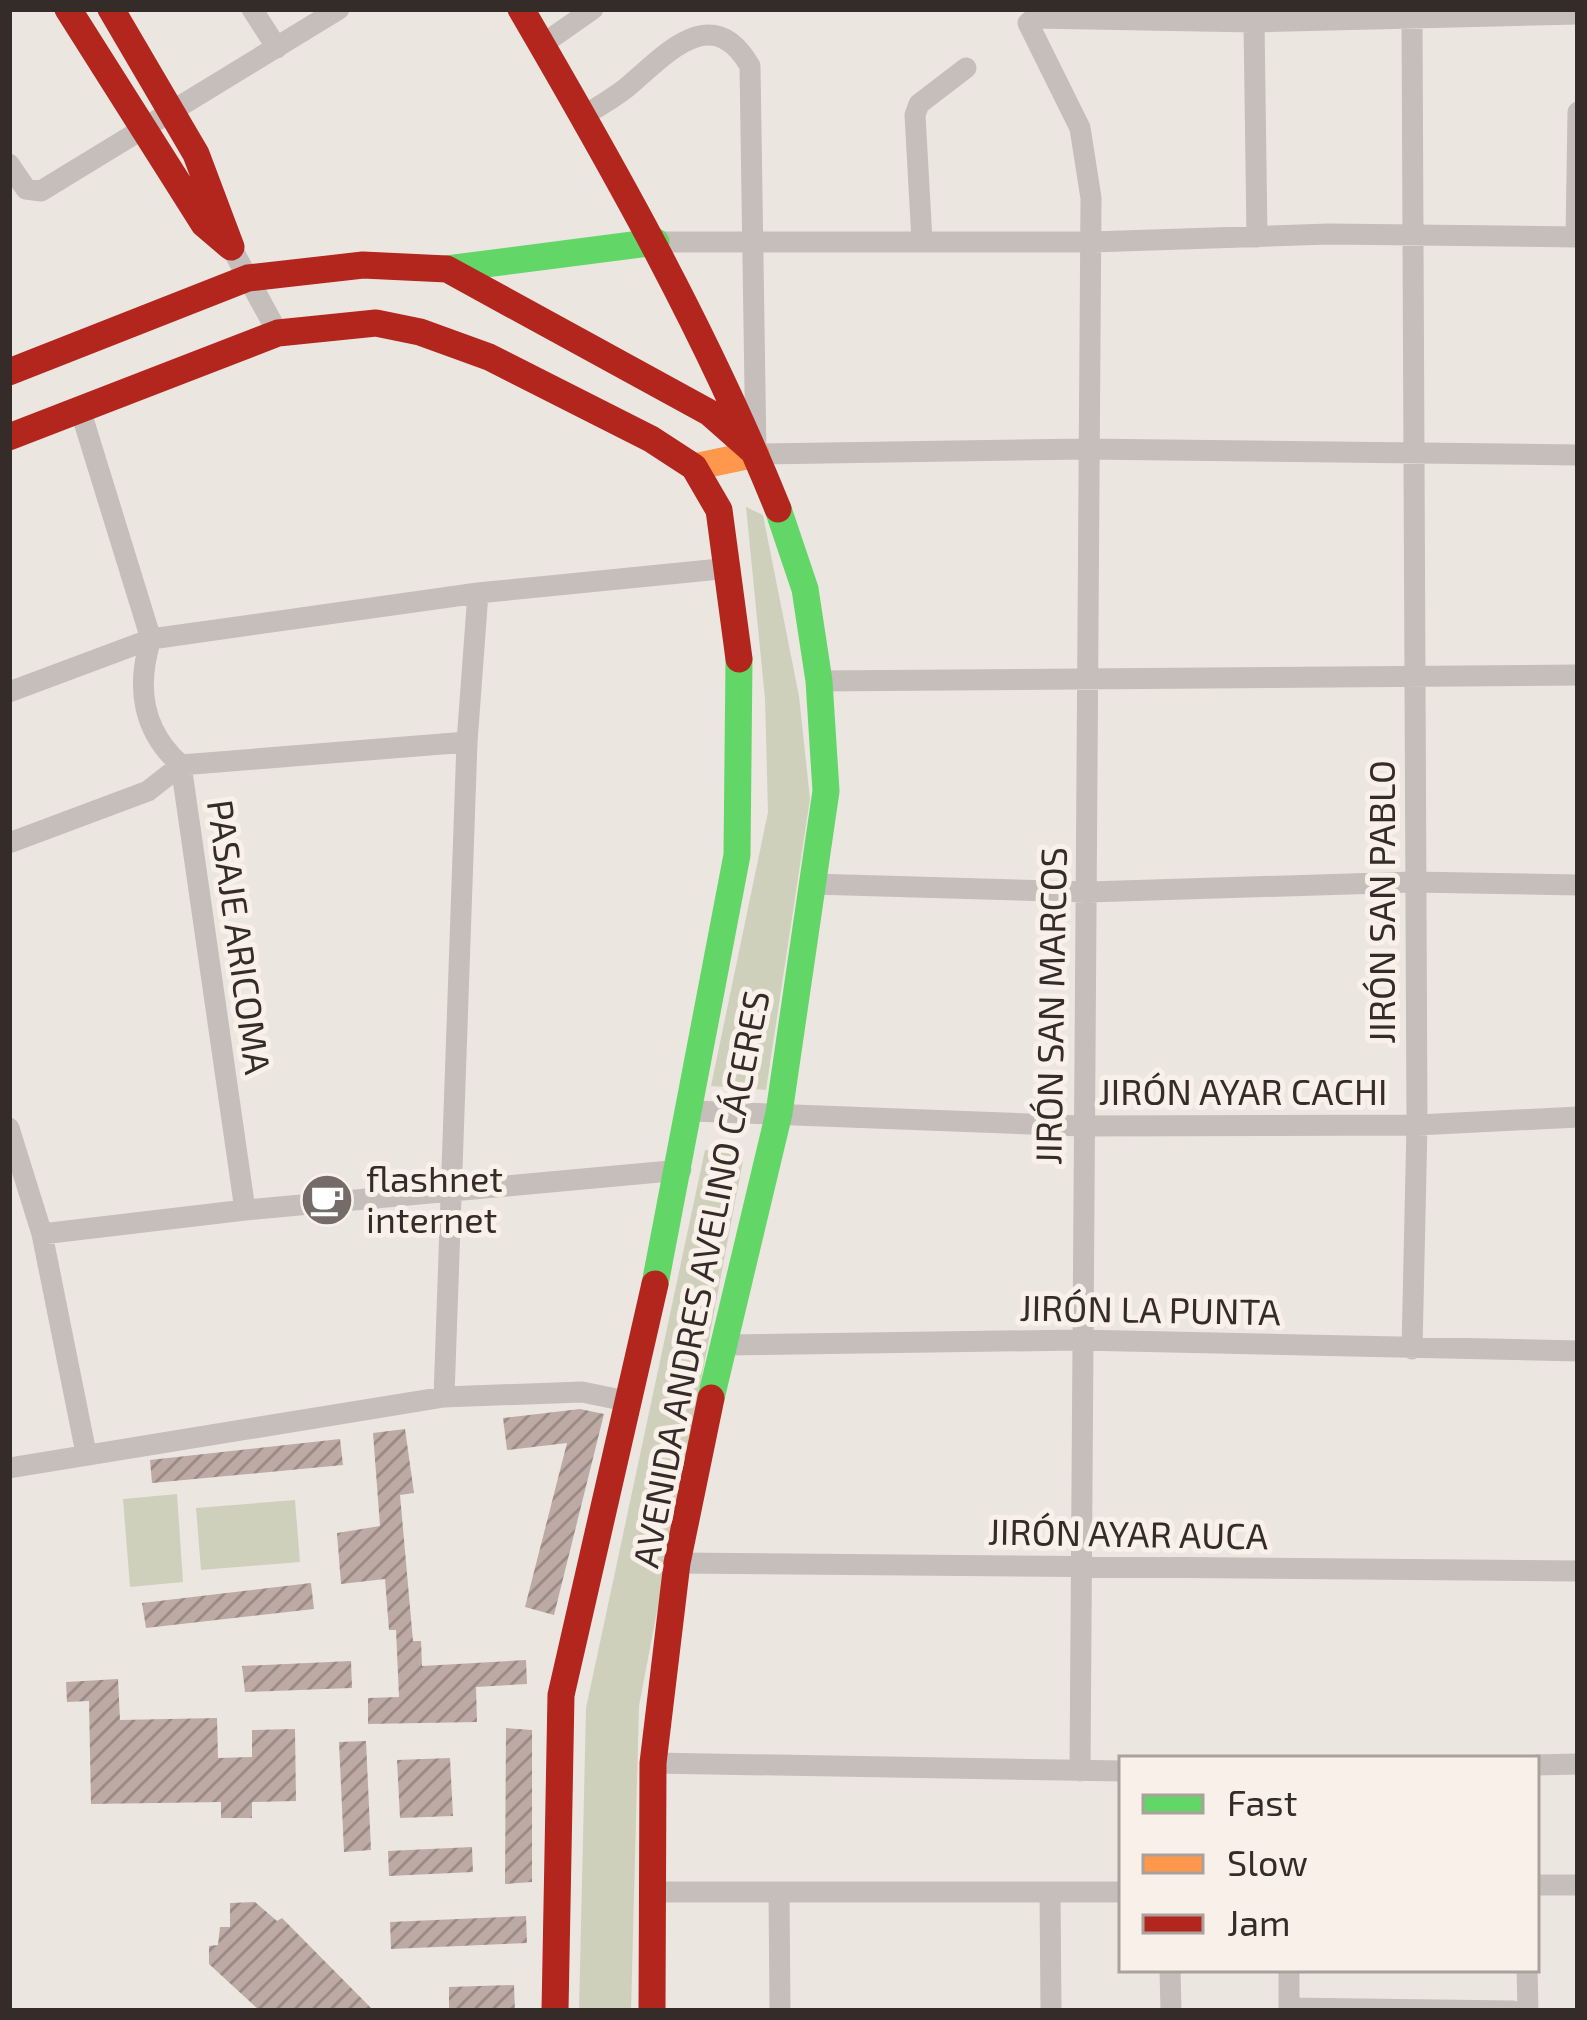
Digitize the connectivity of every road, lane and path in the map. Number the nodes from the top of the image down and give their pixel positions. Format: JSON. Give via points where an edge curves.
{"nodes":[{"id":1,"x":68,"y":9,"type":"edge"},
{"id":2,"x":111,"y":9,"type":"edge"},
{"id":3,"x":252,"y":9,"type":"edge"},
{"id":4,"x":339,"y":9,"type":"edge"},
{"id":5,"x":520,"y":9,"type":"edge"},
{"id":6,"x":593,"y":9,"type":"edge"},
{"id":7,"x":1578,"y":14,"type":"edge"},
{"id":8,"x":1412,"y":16,"type":"junction"},
{"id":9,"x":1254,"y":22,"type":"junction"},
{"id":10,"x":542,"y":44,"type":"junction"},
{"id":11,"x":277,"y":48,"type":"junction"},
{"id":12,"x":966,"y":68,"type":"dead end"},
{"id":13,"x":175,"y":112,"type":"junction"},
{"id":14,"x":1578,"y":112,"type":"edge"},
{"id":15,"x":584,"y":116,"type":"junction"},
{"id":16,"x":142,"y":131,"type":"junction"},
{"id":17,"x":9,"y":164,"type":"edge"},
{"id":18,"x":1415,"y":235,"type":"junction"},
{"id":19,"x":1258,"y":237,"type":"junction"},
{"id":20,"x":1577,"y":237,"type":"edge"},
{"id":21,"x":756,"y":240,"type":"junction"},
{"id":22,"x":922,"y":241,"type":"junction"},
{"id":23,"x":656,"y":242,"type":"junction"},
{"id":24,"x":1092,"y":242,"type":"junction"},
{"id":25,"x":231,"y":247,"type":"junction"},
{"id":26,"x":447,"y":269,"type":"junction"},
{"id":27,"x":248,"y":278,"type":"junction"},
{"id":28,"x":278,"y":333,"type":"junction"},
{"id":29,"x":9,"y":372,"type":"edge"},
{"id":30,"x":719,"y":403,"type":"junction"},
{"id":31,"x":80,"y":409,"type":"junction"},
{"id":32,"x":9,"y":437,"type":"edge"},
{"id":33,"x":1085,"y":449,"type":"junction"},
{"id":34,"x":756,"y":454,"type":"junction"},
{"id":35,"x":1412,"y":455,"type":"junction"},
{"id":36,"x":1578,"y":455,"type":"edge"},
{"id":37,"x":694,"y":467,"type":"junction"},
{"id":38,"x":730,"y":568,"type":"junction"},
{"id":39,"x":478,"y":593,"type":"junction"},
{"id":40,"x":151,"y":639,"type":"junction"},
{"id":41,"x":1578,"y":675,"type":"edge"},
{"id":42,"x":1415,"y":676,"type":"junction"},
{"id":43,"x":1089,"y":680,"type":"junction"},
{"id":44,"x":820,"y":682,"type":"junction"},
{"id":45,"x":9,"y":692,"type":"edge"},
{"id":46,"x":467,"y":742,"type":"junction"},
{"id":47,"x":181,"y":765,"type":"junction"},
{"id":48,"x":9,"y":844,"type":"edge"},
{"id":49,"x":1413,"y":882,"type":"junction"},
{"id":50,"x":812,"y":884,"type":"junction"},
{"id":51,"x":1578,"y":885,"type":"edge"},
{"id":52,"x":1088,"y":892,"type":"junction"},
{"id":53,"x":693,"y":1112,"type":"junction"},
{"id":54,"x":779,"y":1113,"type":"junction"},
{"id":55,"x":1578,"y":1117,"type":"edge"},
{"id":56,"x":1418,"y":1125,"type":"junction"},
{"id":57,"x":1081,"y":1126,"type":"junction"},
{"id":58,"x":9,"y":1128,"type":"edge"},
{"id":59,"x":681,"y":1170,"type":"junction"},
{"id":60,"x":451,"y":1194,"type":"junction"},
{"id":61,"x":245,"y":1210,"type":"junction"},
{"id":62,"x":42,"y":1234,"type":"junction"},
{"id":63,"x":1079,"y":1340,"type":"junction"},
{"id":64,"x":722,"y":1345,"type":"junction"},
{"id":65,"x":1412,"y":1349,"type":"junction"},
{"id":66,"x":1578,"y":1351,"type":"edge"},
{"id":67,"x":444,"y":1397,"type":"junction"},
{"id":68,"x":631,"y":1402,"type":"junction"},
{"id":69,"x":86,"y":1453,"type":"junction"},
{"id":70,"x":9,"y":1468,"type":"edge"},
{"id":71,"x":677,"y":1563,"type":"junction"},
{"id":72,"x":1078,"y":1566,"type":"junction"},
{"id":73,"x":1578,"y":1571,"type":"edge"},
{"id":74,"x":653,"y":1763,"type":"junction"},
{"id":75,"x":1578,"y":1764,"type":"edge"},
{"id":76,"x":1539,"y":1765,"type":"edge"},
{"id":77,"x":1080,"y":1771,"type":"junction"},
{"id":78,"x":1119,"y":1772,"type":"edge"},
{"id":79,"x":1539,"y":1885,"type":"edge"},
{"id":80,"x":1578,"y":1885,"type":"edge"},
{"id":81,"x":653,"y":1892,"type":"junction"},
{"id":82,"x":779,"y":1892,"type":"junction"},
{"id":83,"x":1050,"y":1892,"type":"junction"},
{"id":84,"x":1119,"y":1892,"type":"edge"},
{"id":85,"x":1170,"y":1972,"type":"edge"},
{"id":86,"x":1289,"y":1972,"type":"edge"},
{"id":87,"x":1527,"y":1972,"type":"edge"},
{"id":88,"x":1289,"y":2010,"type":"edge"},
{"id":89,"x":555,"y":2011,"type":"edge"},
{"id":90,"x":652,"y":2011,"type":"edge"},
{"id":91,"x":780,"y":2011,"type":"edge"},
{"id":92,"x":1051,"y":2011,"type":"edge"},
{"id":93,"x":1171,"y":2011,"type":"edge"},
{"id":94,"x":1513,"y":2011,"type":"edge"},
{"id":95,"x":1528,"y":2011,"type":"edge"}],
"edges":[{"from":1,"to":16,"type":"main road"},
{"from":2,"to":13,"type":"main road"},
{"from":3,"to":11,"type":"street"},
{"from":4,"to":11,"type":"street"},
{"from":5,"to":10,"type":"main road","name":"AVENIDA ANDRES AVELINO CÁCERES"},
{"from":6,"to":10,"type":"street"},
{"from":7,"to":8,"type":"street"},
{"from":8,"to":9,"type":"street"},
{"from":8,"to":18,"type":"street","name":"JIRÓN SAN PABLO"},
{"from":9,"to":19,"type":"street"},
{"from":9,"to":24,"type":"street","name":"JIRÓN SAN MARCOS","via":[[1030,20],[1081,128]]},
{"from":10,"to":15,"type":"main road","name":"AVENIDA ANDRES AVELINO CÁCERES"},
{"from":11,"to":13,"type":"street"},
{"from":12,"to":22,"type":"street","via":[[916,115]]},
{"from":13,"to":16,"type":"street"},
{"from":13,"to":25,"type":"main road"},
{"from":14,"to":20,"type":"street"},
{"from":15,"to":21,"type":"street","via":[[691,37],[715,36],[735,47],[753,82]]},
{"from":15,"to":23,"type":"main road","name":"AVENIDA ANDRES AVELINO CÁCERES"},
{"from":16,"to":17,"type":"street","via":[[41,191],[26,189]]},
{"from":16,"to":25,"type":"main road","via":[[204,224]]},
{"from":18,"to":19,"type":"street"},
{"from":18,"to":20,"type":"street"},
{"from":18,"to":35,"type":"street","name":"JIRÓN SAN PABLO"},
{"from":19,"to":24,"type":"street"},
{"from":21,"to":22,"type":"street"},
{"from":21,"to":23,"type":"street"},
{"from":21,"to":34,"type":"street"},
{"from":22,"to":24,"type":"street"},
{"from":23,"to":26,"type":"main road"},
{"from":23,"to":30,"type":"main road","name":"AVENIDA ANDRES AVELINO CÁCERES"},
{"from":24,"to":33,"type":"street","name":"JIRÓN SAN MARCOS"},
{"from":25,"to":27,"type":"street"},
{"from":26,"to":27,"type":"main road","via":[[363,265]]},
{"from":26,"to":30,"type":"main road"},
{"from":27,"to":28,"type":"street"},
{"from":27,"to":29,"type":"main road"},
{"from":28,"to":31,"type":"main road"},
{"from":28,"to":37,"type":"main road","via":[[376,323],[420,332],[576,399]]},
{"from":30,"to":34,"type":"main road","name":"AVENIDA ANDRES AVELINO CÁCERES"},
{"from":30,"to":37,"type":"main road"},
{"from":31,"to":32,"type":"main road"},
{"from":31,"to":40,"type":"street","name":"PASAJE ARICOMA"},
{"from":33,"to":34,"type":"street"},
{"from":33,"to":35,"type":"street"},
{"from":33,"to":43,"type":"street","name":"JIRÓN SAN MARCOS"},
{"from":34,"to":37,"type":"main road"},
{"from":34,"to":44,"type":"main road","name":"AVENIDA ANDRES AVELINO CÁCERES","via":[[805,590]]},
{"from":35,"to":36,"type":"street"},
{"from":35,"to":42,"type":"street","name":"JIRÓN SAN PABLO"},
{"from":37,"to":38,"type":"main road","name":"AVENIDA ANDRES AVELINO CÁCERES","via":[[719,510]]},
{"from":38,"to":39,"type":"street"},
{"from":38,"to":53,"type":"main road","name":"AVENIDA ANDRES AVELINO CÁCERES","via":[[742,684],[742,802]]},
{"from":39,"to":40,"type":"street"},
{"from":39,"to":46,"type":"street"},
{"from":40,"to":45,"type":"street"},
{"from":40,"to":47,"type":"street","name":"PASAJE ARICOMA","via":[[142,697],[155,735]]},
{"from":41,"to":42,"type":"street"},
{"from":42,"to":43,"type":"street"},
{"from":42,"to":49,"type":"street","name":"JIRÓN SAN PABLO"},
{"from":43,"to":44,"type":"street"},
{"from":43,"to":52,"type":"street","name":"JIRÓN SAN MARCOS"},
{"from":44,"to":50,"type":"main road","name":"AVENIDA ANDRES AVELINO CÁCERES","via":[[826,791]]},
{"from":46,"to":47,"type":"street"},
{"from":46,"to":60,"type":"street"},
{"from":47,"to":48,"type":"street","via":[[148,791]]},
{"from":47,"to":61,"type":"street","name":"PASAJE ARICOMA"},
{"from":49,"to":51,"type":"street"},
{"from":49,"to":52,"type":"street"},
{"from":49,"to":56,"type":"street","name":"JIRÓN SAN PABLO"},
{"from":50,"to":52,"type":"street"},
{"from":50,"to":54,"type":"main road","name":"AVENIDA ANDRES AVELINO CÁCERES"},
{"from":52,"to":57,"type":"street","name":"JIRÓN SAN MARCOS"},
{"from":53,"to":54,"type":"street","name":"JIRÓN AYAR CACHI"},
{"from":53,"to":59,"type":"main road","name":"AVENIDA ANDRES AVELINO CÁCERES"},
{"from":54,"to":57,"type":"street","name":"JIRÓN AYAR CACHI"},
{"from":54,"to":64,"type":"main road","name":"AVENIDA ANDRES AVELINO CÁCERES"},
{"from":55,"to":56,"type":"street","name":"JIRÓN AYAR CACHI"},
{"from":56,"to":57,"type":"street","name":"JIRÓN AYAR CACHI"},
{"from":56,"to":65,"type":"street","name":"JIRÓN SAN PABLO"},
{"from":57,"to":63,"type":"street","name":"JIRÓN SAN MARCOS"},
{"from":58,"to":62,"type":"street"},
{"from":59,"to":60,"type":"street"},
{"from":59,"to":68,"type":"main road","name":"AVENIDA ANDRES AVELINO CÁCERES"},
{"from":60,"to":61,"type":"street"},
{"from":60,"to":67,"type":"street"},
{"from":61,"to":62,"type":"street"},
{"from":62,"to":69,"type":"street"},
{"from":63,"to":64,"type":"street","name":"JIRÓN LA PUNTA"},
{"from":63,"to":65,"type":"street","name":"JIRÓN LA PUNTA"},
{"from":63,"to":72,"type":"street","name":"JIRÓN SAN MARCOS"},
{"from":64,"to":71,"type":"main road","name":"AVENIDA ANDRES AVELINO CÁCERES"},
{"from":65,"to":66,"type":"street","name":"JIRÓN LA PUNTA"},
{"from":67,"to":68,"type":"street","via":[[582,1392]]},
{"from":67,"to":69,"type":"street"},
{"from":68,"to":89,"type":"main road","name":"AVENIDA ANDRES AVELINO CÁCERES","via":[[562,1695]]},
{"from":69,"to":70,"type":"street"},
{"from":71,"to":72,"type":"street","name":"JIRÓN AYAR AUCA"},
{"from":71,"to":74,"type":"main road","name":"AVENIDA ANDRES AVELINO CÁCERES"},
{"from":72,"to":73,"type":"street","name":"JIRÓN AYAR AUCA"},
{"from":72,"to":77,"type":"street","name":"JIRÓN SAN MARCOS"},
{"from":74,"to":77,"type":"street"},
{"from":74,"to":81,"type":"main road","name":"AVENIDA ANDRES AVELINO CÁCERES"},
{"from":75,"to":76,"type":"street"},
{"from":77,"to":78,"type":"street"},
{"from":79,"to":80,"type":"street"},
{"from":81,"to":82,"type":"street"},
{"from":81,"to":90,"type":"main road","name":"AVENIDA ANDRES AVELINO CÁCERES"},
{"from":82,"to":83,"type":"street"},
{"from":82,"to":91,"type":"street"},
{"from":83,"to":84,"type":"street"},
{"from":83,"to":92,"type":"street"},
{"from":85,"to":93,"type":"street"},
{"from":86,"to":88,"type":"street"},
{"from":87,"to":95,"type":"street"},
{"from":88,"to":94,"type":"street"}]}
